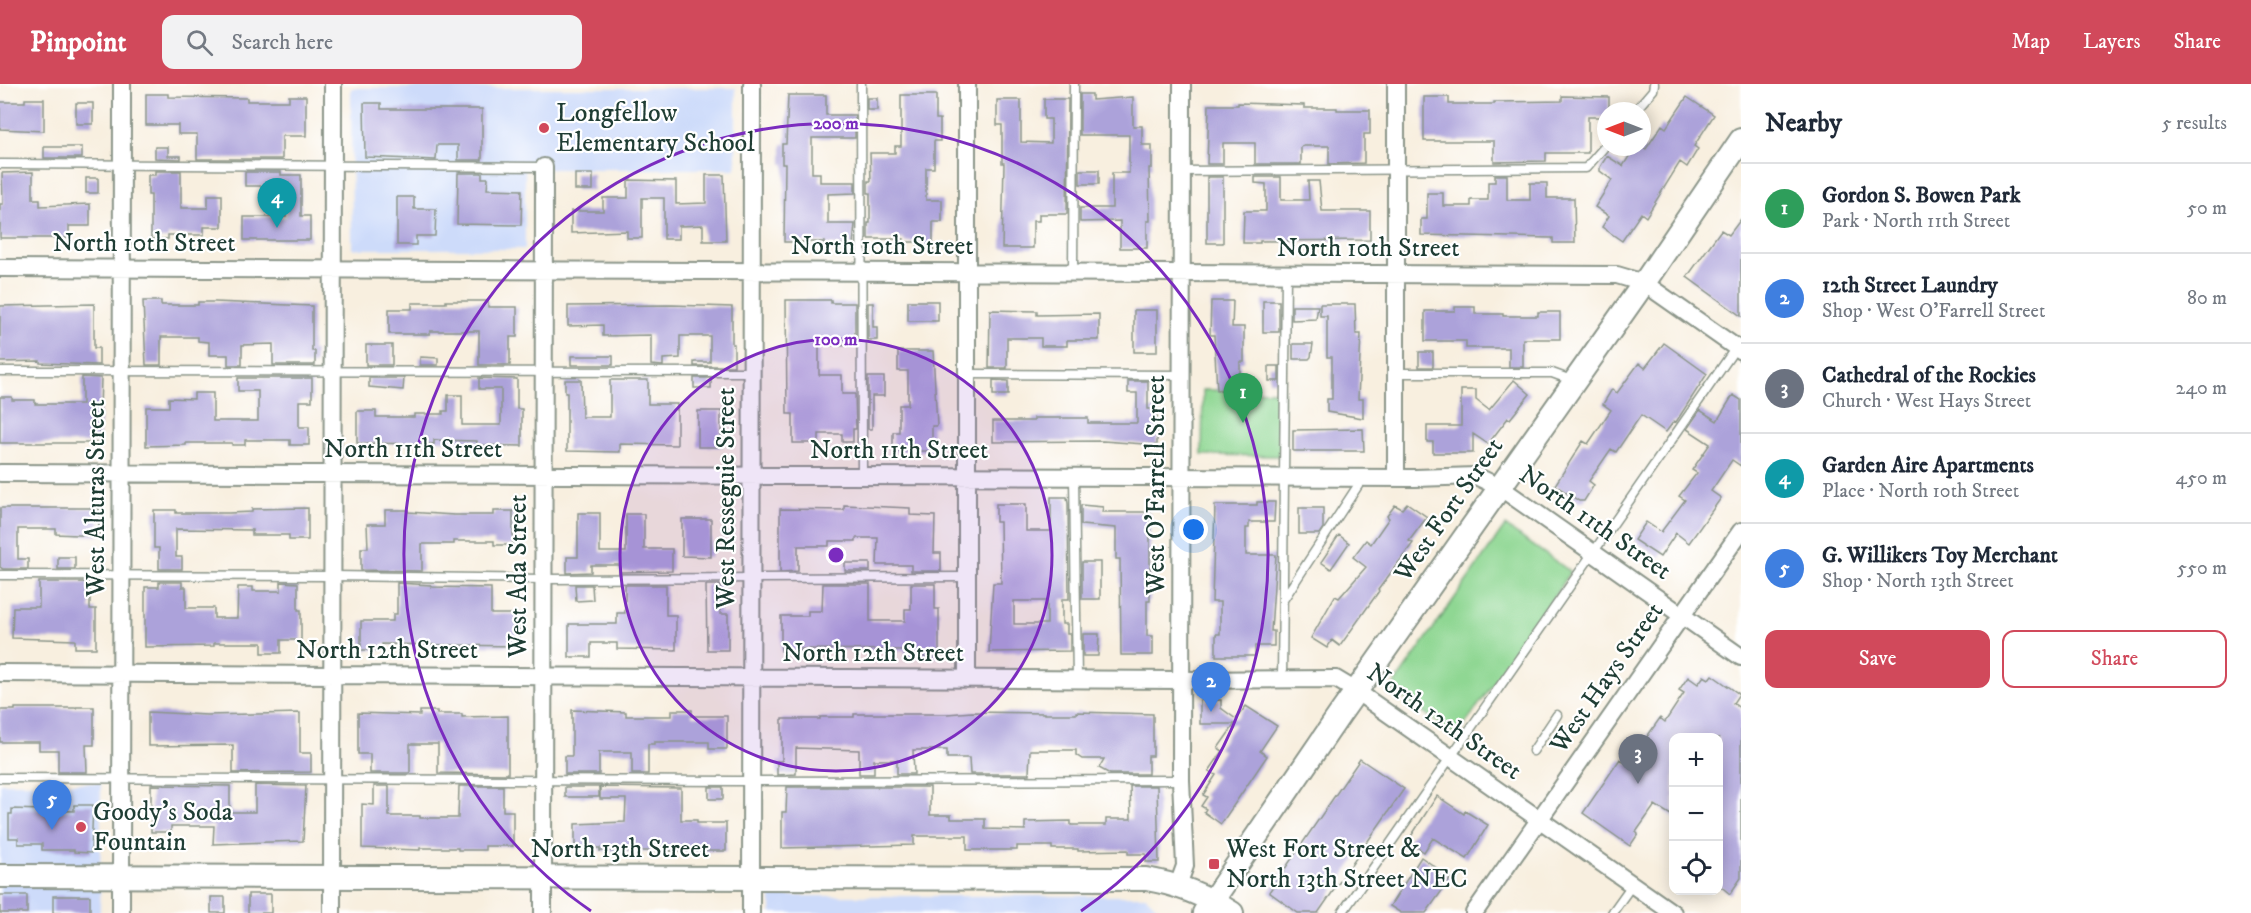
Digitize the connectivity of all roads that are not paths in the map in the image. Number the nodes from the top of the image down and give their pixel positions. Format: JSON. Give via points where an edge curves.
{"nodes":[{"id":1,"x":122,"y":84,"type":"edge"},
{"id":2,"x":333,"y":84,"type":"edge"},
{"id":3,"x":752,"y":84,"type":"edge"},
{"id":4,"x":861,"y":84,"type":"edge"},
{"id":5,"x":967,"y":84,"type":"edge"},
{"id":6,"x":1074,"y":84,"type":"edge"},
{"id":7,"x":1182,"y":84,"type":"edge"},
{"id":8,"x":1396,"y":84,"type":"edge"},
{"id":9,"x":1654,"y":84,"type":"edge"},
{"id":10,"x":1643,"y":102,"type":"edge"},
{"id":11,"x":1741,"y":140,"type":"edge"},
{"id":12,"x":1597,"y":155,"type":"edge"},
{"id":13,"x":0,"y":164,"type":"edge"},
{"id":14,"x":122,"y":165,"type":"junction"},
{"id":15,"x":333,"y":166,"type":"junction"},
{"id":16,"x":544,"y":167,"type":"joint"},
{"id":17,"x":1182,"y":171,"type":"junction"},
{"id":18,"x":1396,"y":171,"type":"junction"},
{"id":19,"x":0,"y":268,"type":"edge"},
{"id":20,"x":122,"y":269,"type":"junction"},
{"id":21,"x":333,"y":269,"type":"junction"},
{"id":22,"x":544,"y":270,"type":"junction"},
{"id":23,"x":752,"y":271,"type":"junction"},
{"id":24,"x":860,"y":271,"type":"junction"},
{"id":25,"x":967,"y":272,"type":"junction"},
{"id":26,"x":1073,"y":273,"type":"junction"},
{"id":27,"x":1181,"y":273,"type":"junction"},
{"id":28,"x":1286,"y":274,"type":"junction"},
{"id":29,"x":1396,"y":274,"type":"junction"},
{"id":30,"x":1644,"y":283,"type":"junction"},
{"id":31,"x":1739,"y":347,"type":"edge"},
{"id":32,"x":0,"y":371,"type":"edge"},
{"id":33,"x":122,"y":371,"type":"junction"},
{"id":34,"x":333,"y":371,"type":"junction"},
{"id":35,"x":544,"y":372,"type":"junction"},
{"id":36,"x":752,"y":372,"type":"junction"},
{"id":37,"x":1396,"y":373,"type":"junction"},
{"id":38,"x":967,"y":374,"type":"junction"},
{"id":39,"x":1181,"y":375,"type":"junction"},
{"id":40,"x":1575,"y":381,"type":"junction"},
{"id":41,"x":0,"y":472,"type":"edge"},
{"id":42,"x":122,"y":473,"type":"junction"},
{"id":43,"x":333,"y":475,"type":"junction"},
{"id":44,"x":544,"y":475,"type":"junction"},
{"id":45,"x":752,"y":476,"type":"junction"},
{"id":46,"x":861,"y":476,"type":"junction"},
{"id":47,"x":967,"y":476,"type":"junction"},
{"id":48,"x":1074,"y":477,"type":"junction"},
{"id":49,"x":1181,"y":477,"type":"junction"},
{"id":50,"x":1285,"y":477,"type":"junction"},
{"id":51,"x":1364,"y":478,"type":"junction"},
{"id":52,"x":1396,"y":478,"type":"junction"},
{"id":53,"x":1501,"y":488,"type":"junction"},
{"id":54,"x":1741,"y":531,"type":"edge"},
{"id":55,"x":1594,"y":553,"type":"junction"},
{"id":56,"x":0,"y":575,"type":"edge"},
{"id":57,"x":121,"y":576,"type":"junction"},
{"id":58,"x":333,"y":576,"type":"junction"},
{"id":59,"x":752,"y":577,"type":"junction"},
{"id":60,"x":967,"y":577,"type":"junction"},
{"id":61,"x":544,"y":579,"type":"junction"},
{"id":62,"x":1283,"y":600,"type":"junction"},
{"id":63,"x":1683,"y":615,"type":"junction"},
{"id":64,"x":1741,"y":657,"type":"edge"},
{"id":65,"x":0,"y":674,"type":"edge"},
{"id":66,"x":121,"y":674,"type":"junction"},
{"id":67,"x":333,"y":676,"type":"junction"},
{"id":68,"x":543,"y":677,"type":"junction"},
{"id":69,"x":751,"y":678,"type":"junction"},
{"id":70,"x":967,"y":679,"type":"junction"},
{"id":71,"x":1077,"y":680,"type":"junction"},
{"id":72,"x":1181,"y":680,"type":"junction"},
{"id":73,"x":1282,"y":681,"type":"junction"},
{"id":74,"x":1356,"y":691,"type":"junction"},
{"id":75,"x":1557,"y":715,"type":"dead end"},
{"id":76,"x":1533,"y":751,"type":"dead end"},
{"id":77,"x":1450,"y":758,"type":"junction"},
{"id":78,"x":0,"y":778,"type":"edge"},
{"id":79,"x":121,"y":779,"type":"junction"},
{"id":80,"x":332,"y":780,"type":"junction"},
{"id":81,"x":543,"y":780,"type":"junction"},
{"id":82,"x":1181,"y":780,"type":"junction"},
{"id":83,"x":751,"y":781,"type":"junction"},
{"id":84,"x":1540,"y":820,"type":"junction"},
{"id":85,"x":121,"y":875,"type":"junction"},
{"id":86,"x":0,"y":876,"type":"edge"},
{"id":87,"x":332,"y":876,"type":"junction"},
{"id":88,"x":543,"y":877,"type":"junction"},
{"id":89,"x":751,"y":878,"type":"junction"},
{"id":90,"x":1178,"y":885,"type":"junction"},
{"id":91,"x":1632,"y":885,"type":"junction"},
{"id":92,"x":1208,"y":907,"type":"edge"},
{"id":93,"x":121,"y":913,"type":"edge"},
{"id":94,"x":332,"y":913,"type":"edge"},
{"id":95,"x":543,"y":913,"type":"edge"},
{"id":96,"x":751,"y":913,"type":"edge"},
{"id":97,"x":1232,"y":913,"type":"edge"},
{"id":98,"x":1342,"y":913,"type":"edge"},
{"id":99,"x":1474,"y":913,"type":"edge"},
{"id":100,"x":1612,"y":913,"type":"edge"},
{"id":101,"x":1673,"y":913,"type":"edge"}],
"edges":[{"from":1,"to":14,"type":"street","name":"West Alturas Street"},
{"from":2,"to":15,"type":"street"},
{"from":3,"to":23,"type":"street","name":"West Resseguie Street"},
{"from":4,"to":24,"type":"lane"},
{"from":5,"to":25,"type":"street"},
{"from":6,"to":26,"type":"lane"},
{"from":7,"to":17,"type":"street","name":"West O'Farrell Street"},
{"from":8,"to":18,"type":"street"},
{"from":9,"to":10,"type":"lane"},
{"from":11,"to":30,"type":"street","name":"West Fort Street"},
{"from":12,"to":18,"type":"lane","via":[[1586,168]]},
{"from":13,"to":14,"type":"lane"},
{"from":14,"to":15,"type":"lane"},
{"from":14,"to":20,"type":"street","name":"West Alturas Street"},
{"from":15,"to":16,"type":"lane"},
{"from":15,"to":21,"type":"street"},
{"from":16,"to":22,"type":"street","name":"West Ada Street"},
{"from":17,"to":18,"type":"lane"},
{"from":17,"to":27,"type":"street","name":"West O'Farrell Street"},
{"from":18,"to":29,"type":"street"},
{"from":19,"to":20,"type":"street","name":"North 10th Street"},
{"from":20,"to":21,"type":"street","name":"North 10th Street"},
{"from":20,"to":33,"type":"street","name":"West Alturas Street"},
{"from":21,"to":22,"type":"street","name":"North 10th Street"},
{"from":21,"to":34,"type":"street"},
{"from":22,"to":23,"type":"street","name":"North 10th Street"},
{"from":22,"to":35,"type":"street","name":"West Ada Street"},
{"from":23,"to":24,"type":"street","name":"North 10th Street"},
{"from":23,"to":36,"type":"street","name":"West Resseguie Street"},
{"from":24,"to":25,"type":"street","name":"North 10th Street"},
{"from":24,"to":46,"type":"lane"},
{"from":25,"to":26,"type":"street","name":"North 10th Street"},
{"from":25,"to":38,"type":"street"},
{"from":26,"to":27,"type":"street","name":"North 10th Street"},
{"from":27,"to":28,"type":"street","name":"North 10th Street"},
{"from":27,"to":39,"type":"street","name":"West O'Farrell Street"},
{"from":28,"to":29,"type":"street","name":"North 10th Street"},
{"from":28,"to":50,"type":"lane"},
{"from":29,"to":30,"type":"street","name":"North 10th Street","via":[[1617,275]]},
{"from":29,"to":37,"type":"street"},
{"from":30,"to":31,"type":"street","name":"North 10th Street"},
{"from":30,"to":40,"type":"street","name":"West Fort Street"},
{"from":31,"to":55,"type":"lane"},
{"from":32,"to":33,"type":"lane"},
{"from":33,"to":34,"type":"lane"},
{"from":33,"to":42,"type":"street","name":"West Alturas Street"},
{"from":34,"to":35,"type":"lane"},
{"from":34,"to":43,"type":"street"},
{"from":35,"to":36,"type":"lane"},
{"from":35,"to":44,"type":"street","name":"West Ada Street"},
{"from":36,"to":45,"type":"street","name":"West Resseguie Street"},
{"from":37,"to":40,"type":"lane","via":[[1552,373]]},
{"from":37,"to":52,"type":"street"},
{"from":38,"to":39,"type":"lane"},
{"from":38,"to":47,"type":"street"},
{"from":39,"to":49,"type":"street","name":"West O'Farrell Street"},
{"from":40,"to":53,"type":"street","name":"West Fort Street"},
{"from":41,"to":42,"type":"street","name":"North 11th Street"},
{"from":42,"to":43,"type":"street","name":"North 11th Street"},
{"from":42,"to":57,"type":"street","name":"West Alturas Street"},
{"from":43,"to":44,"type":"street","name":"North 11th Street"},
{"from":43,"to":58,"type":"street"},
{"from":44,"to":45,"type":"street","name":"North 11th Street"},
{"from":44,"to":61,"type":"street","name":"West Ada Street"},
{"from":45,"to":46,"type":"street","name":"North 11th Street"},
{"from":45,"to":59,"type":"street","name":"West Resseguie Street"},
{"from":46,"to":47,"type":"street","name":"North 11th Street"},
{"from":47,"to":48,"type":"street","name":"North 11th Street"},
{"from":47,"to":60,"type":"street"},
{"from":48,"to":49,"type":"street","name":"North 11th Street"},
{"from":48,"to":71,"type":"lane"},
{"from":49,"to":50,"type":"street","name":"North 11th Street"},
{"from":49,"to":72,"type":"street","name":"West O'Farrell Street"},
{"from":50,"to":51,"type":"street","name":"North 11th Street"},
{"from":50,"to":62,"type":"lane"},
{"from":51,"to":52,"type":"street","name":"North 11th Street"},
{"from":51,"to":62,"type":"lane"},
{"from":52,"to":53,"type":"street","name":"North 11th Street","via":[[1476,476]]},
{"from":53,"to":55,"type":"street","name":"North 11th Street"},
{"from":53,"to":74,"type":"street","name":"West Fort Street"},
{"from":54,"to":63,"type":"street","name":"West Hays Street"},
{"from":55,"to":63,"type":"street","name":"North 11th Street"},
{"from":55,"to":77,"type":"lane"},
{"from":56,"to":57,"type":"lane"},
{"from":57,"to":58,"type":"lane"},
{"from":57,"to":66,"type":"street","name":"West Alturas Street"},
{"from":58,"to":61,"type":"lane"},
{"from":58,"to":67,"type":"street"},
{"from":59,"to":60,"type":"lane"},
{"from":59,"to":61,"type":"lane"},
{"from":59,"to":69,"type":"street","name":"West Resseguie Street"},
{"from":60,"to":70,"type":"street"},
{"from":61,"to":68,"type":"street","name":"West Ada Street"},
{"from":62,"to":73,"type":"lane"},
{"from":63,"to":64,"type":"street","name":"North 11th Street"},
{"from":63,"to":84,"type":"street","name":"West Hays Street"},
{"from":65,"to":66,"type":"street","name":"North 12th Street"},
{"from":66,"to":67,"type":"street","name":"North 12th Street"},
{"from":66,"to":79,"type":"street","name":"West Alturas Street"},
{"from":67,"to":68,"type":"street","name":"North 12th Street"},
{"from":67,"to":80,"type":"street"},
{"from":68,"to":69,"type":"street","name":"North 12th Street"},
{"from":68,"to":81,"type":"street","name":"West Ada Street"},
{"from":69,"to":70,"type":"street","name":"North 12th Street"},
{"from":69,"to":83,"type":"street","name":"West Resseguie Street"},
{"from":70,"to":71,"type":"street","name":"North 12th Street"},
{"from":71,"to":72,"type":"street","name":"North 12th Street"},
{"from":72,"to":73,"type":"street","name":"North 12th Street"},
{"from":72,"to":82,"type":"street","name":"West O'Farrell Street"},
{"from":73,"to":74,"type":"street","name":"North 12th Street","via":[[1336,679]]},
{"from":74,"to":77,"type":"street","name":"North 12th Street"},
{"from":74,"to":92,"type":"street","name":"West Fort Street"},
{"from":75,"to":76,"type":"lane"},
{"from":77,"to":84,"type":"street","name":"North 12th Street"},
{"from":77,"to":98,"type":"lane"},
{"from":78,"to":79,"type":"lane"},
{"from":79,"to":80,"type":"lane"},
{"from":79,"to":85,"type":"street","name":"West Alturas Street"},
{"from":80,"to":81,"type":"lane"},
{"from":80,"to":87,"type":"street"},
{"from":81,"to":83,"type":"lane"},
{"from":81,"to":88,"type":"street","name":"West Ada Street"},
{"from":82,"to":83,"type":"lane"},
{"from":82,"to":90,"type":"street","name":"West O'Farrell Street","via":[[1185,866]]},
{"from":83,"to":89,"type":"street","name":"West Resseguie Street"},
{"from":84,"to":91,"type":"street","name":"North 12th Street"},
{"from":84,"to":99,"type":"street","name":"West Hays Street"},
{"from":85,"to":86,"type":"street","name":"North 13th Street"},
{"from":85,"to":87,"type":"street","name":"North 13th Street"},
{"from":85,"to":93,"type":"street","name":"West Alturas Street"},
{"from":87,"to":88,"type":"street","name":"North 13th Street"},
{"from":87,"to":94,"type":"street"},
{"from":88,"to":89,"type":"street","name":"North 13th Street"},
{"from":88,"to":95,"type":"street","name":"West Ada Street"},
{"from":89,"to":90,"type":"street","name":"North 13th Street","via":[[1146,879]]},
{"from":89,"to":96,"type":"street","name":"West Resseguie Street"},
{"from":90,"to":92,"type":"street","name":"North 13th Street"},
{"from":91,"to":100,"type":"lane"},
{"from":91,"to":101,"type":"street","name":"North 12th Street"},
{"from":92,"to":97,"type":"street","name":"North 13th Street"}]}
